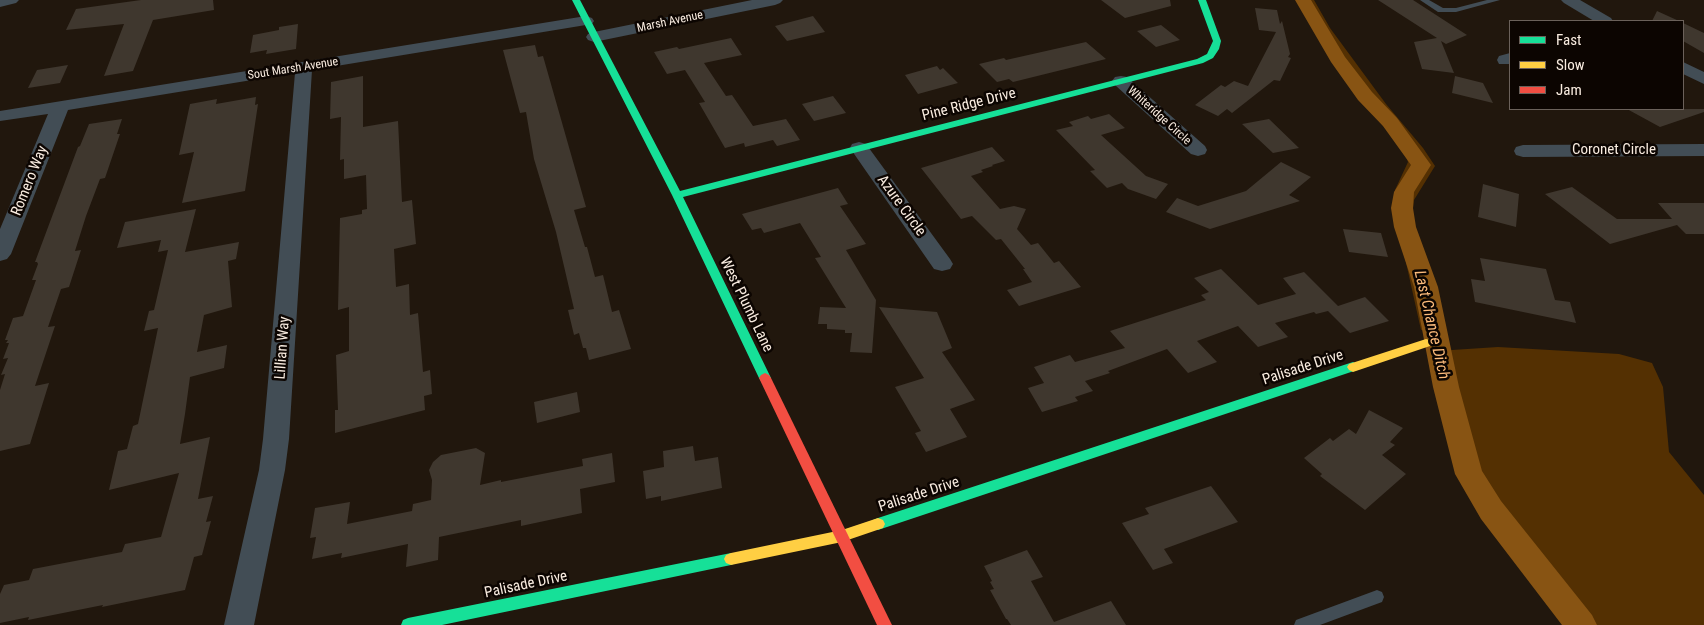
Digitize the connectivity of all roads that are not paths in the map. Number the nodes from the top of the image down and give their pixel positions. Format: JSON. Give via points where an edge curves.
{"nodes":[{"id":1,"x":11,"y":0,"type":"edge"},
{"id":2,"x":576,"y":0,"type":"edge"},
{"id":3,"x":775,"y":0,"type":"edge"},
{"id":4,"x":1202,"y":0,"type":"edge"},
{"id":5,"x":1424,"y":0,"type":"edge"},
{"id":6,"x":1496,"y":0,"type":"edge"},
{"id":7,"x":1570,"y":0,"type":"edge"},
{"id":8,"x":0,"y":2,"type":"edge"},
{"id":9,"x":1603,"y":20,"type":"edge"},
{"id":10,"x":586,"y":21,"type":"junction"},
{"id":11,"x":594,"y":37,"type":"junction"},
{"id":12,"x":304,"y":67,"type":"junction"},
{"id":13,"x":1684,"y":68,"type":"edge"},
{"id":14,"x":1704,"y":80,"type":"edge"},
{"id":15,"x":1121,"y":81,"type":"junction"},
{"id":16,"x":60,"y":107,"type":"junction"},
{"id":17,"x":0,"y":116,"type":"edge"},
{"id":18,"x":859,"y":148,"type":"junction"},
{"id":19,"x":1198,"y":150,"type":"dead end"},
{"id":20,"x":1704,"y":150,"type":"edge"},
{"id":21,"x":1523,"y":151,"type":"dead end"},
{"id":22,"x":676,"y":195,"type":"junction"},
{"id":23,"x":0,"y":254,"type":"edge"},
{"id":24,"x":942,"y":264,"type":"dead end"},
{"id":25,"x":1426,"y":344,"type":"dead end"},
{"id":26,"x":842,"y":536,"type":"junction"},
{"id":27,"x":1377,"y":597,"type":"dead end"},
{"id":28,"x":238,"y":625,"type":"edge"},
{"id":29,"x":408,"y":625,"type":"edge"},
{"id":30,"x":885,"y":625,"type":"edge"},
{"id":31,"x":1301,"y":625,"type":"edge"}],
"edges":[{"from":1,"to":8,"type":"street"},
{"from":2,"to":10,"type":"street","name":"West Plumb Lane"},
{"from":3,"to":11,"type":"street","name":"Marsh Avenue"},
{"from":4,"to":15,"type":"street","name":"Pine Ridge Drive","via":[[1217,41],[1210,56]]},
{"from":5,"to":6,"type":"lane","via":[[1441,10],[1456,10]]},
{"from":7,"to":9,"type":"street"},
{"from":10,"to":11,"type":"street","name":"West Plumb Lane"},
{"from":10,"to":12,"type":"street","name":"Sout Marsh Avenue"},
{"from":11,"to":22,"type":"street","name":"West Plumb Lane"},
{"from":12,"to":16,"type":"street","name":"Sout Marsh Avenue"},
{"from":12,"to":28,"type":"street","name":"Lillian Way","via":[[275,447]]},
{"from":13,"to":14,"type":"street"},
{"from":15,"to":18,"type":"street","name":"Pine Ridge Drive"},
{"from":15,"to":19,"type":"street","name":"Whiteridge Circle"},
{"from":16,"to":17,"type":"street","name":"Sout Marsh Avenue"},
{"from":16,"to":23,"type":"street","name":"Romero Way"},
{"from":18,"to":22,"type":"street","name":"Pine Ridge Drive"},
{"from":18,"to":24,"type":"street","name":"Azure Circle"},
{"from":20,"to":21,"type":"street","name":"Coronet Circle"},
{"from":22,"to":26,"type":"street","name":"West Plumb Lane"},
{"from":25,"to":26,"type":"street","name":"Palisade Drive"},
{"from":26,"to":29,"type":"street","name":"Palisade Drive"},
{"from":26,"to":30,"type":"street","name":"West Plumb Lane"},
{"from":27,"to":31,"type":"lane"}]}
